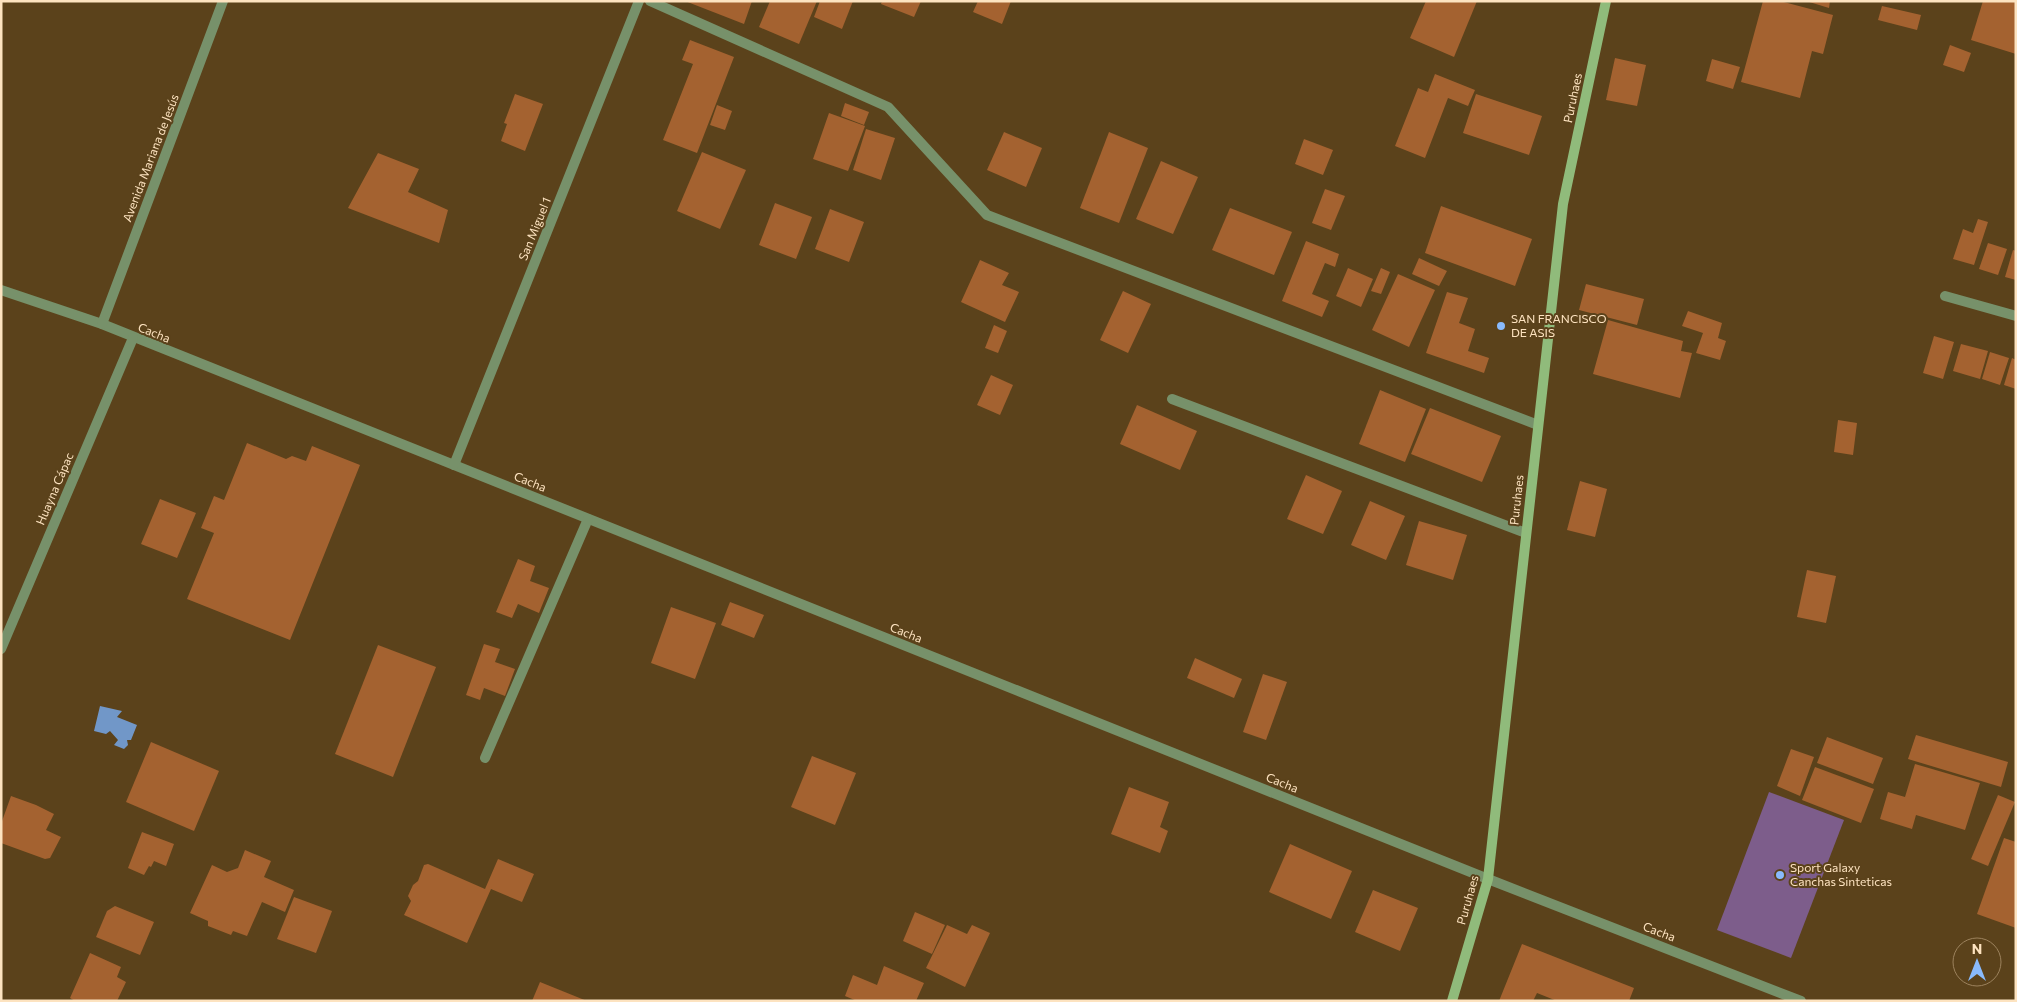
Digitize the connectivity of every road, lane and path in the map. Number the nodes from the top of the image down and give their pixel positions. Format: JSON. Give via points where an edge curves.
{"nodes":[{"id":1,"x":223,"y":1,"type":"edge"},
{"id":2,"x":639,"y":1,"type":"edge"},
{"id":3,"x":650,"y":1,"type":"edge"},
{"id":4,"x":1606,"y":1,"type":"edge"},
{"id":5,"x":1,"y":290,"type":"edge"},
{"id":6,"x":1946,"y":296,"type":"dead end"},
{"id":7,"x":2016,"y":316,"type":"edge"},
{"id":8,"x":102,"y":324,"type":"junction"},
{"id":9,"x":133,"y":338,"type":"junction"},
{"id":10,"x":1172,"y":399,"type":"dead end"},
{"id":11,"x":1538,"y":424,"type":"junction"},
{"id":12,"x":454,"y":465,"type":"junction"},
{"id":13,"x":588,"y":519,"type":"junction"},
{"id":14,"x":1526,"y":533,"type":"junction"},
{"id":15,"x":1,"y":649,"type":"edge"},
{"id":16,"x":485,"y":758,"type":"dead end"},
{"id":17,"x":1488,"y":879,"type":"junction"},
{"id":18,"x":1452,"y":1001,"type":"edge"},
{"id":19,"x":1801,"y":1001,"type":"edge"}],
"edges":[{"from":1,"to":8,"type":"street","name":"Avenida Mariana de Jesús"},
{"from":2,"to":12,"type":"street","name":"San Miguel 1"},
{"from":3,"to":11,"type":"street","via":[[888,107],[987,215]]},
{"from":4,"to":11,"type":"street","name":"Puruhaes","via":[[1563,204]]},
{"from":5,"to":8,"type":"street","name":"Cacha"},
{"from":6,"to":7,"type":"street"},
{"from":8,"to":9,"type":"street","name":"Cacha"},
{"from":9,"to":12,"type":"street","name":"Cacha"},
{"from":9,"to":15,"type":"street","name":"Huayna Cápac"},
{"from":10,"to":14,"type":"street"},
{"from":11,"to":14,"type":"street","name":"Puruhaes"},
{"from":12,"to":13,"type":"street","name":"Cacha"},
{"from":13,"to":16,"type":"street"},
{"from":13,"to":17,"type":"street","name":"Cacha"},
{"from":14,"to":17,"type":"street","name":"Puruhaes"},
{"from":17,"to":18,"type":"street","name":"Puruhaes"},
{"from":17,"to":19,"type":"street","name":"Cacha"}]}
